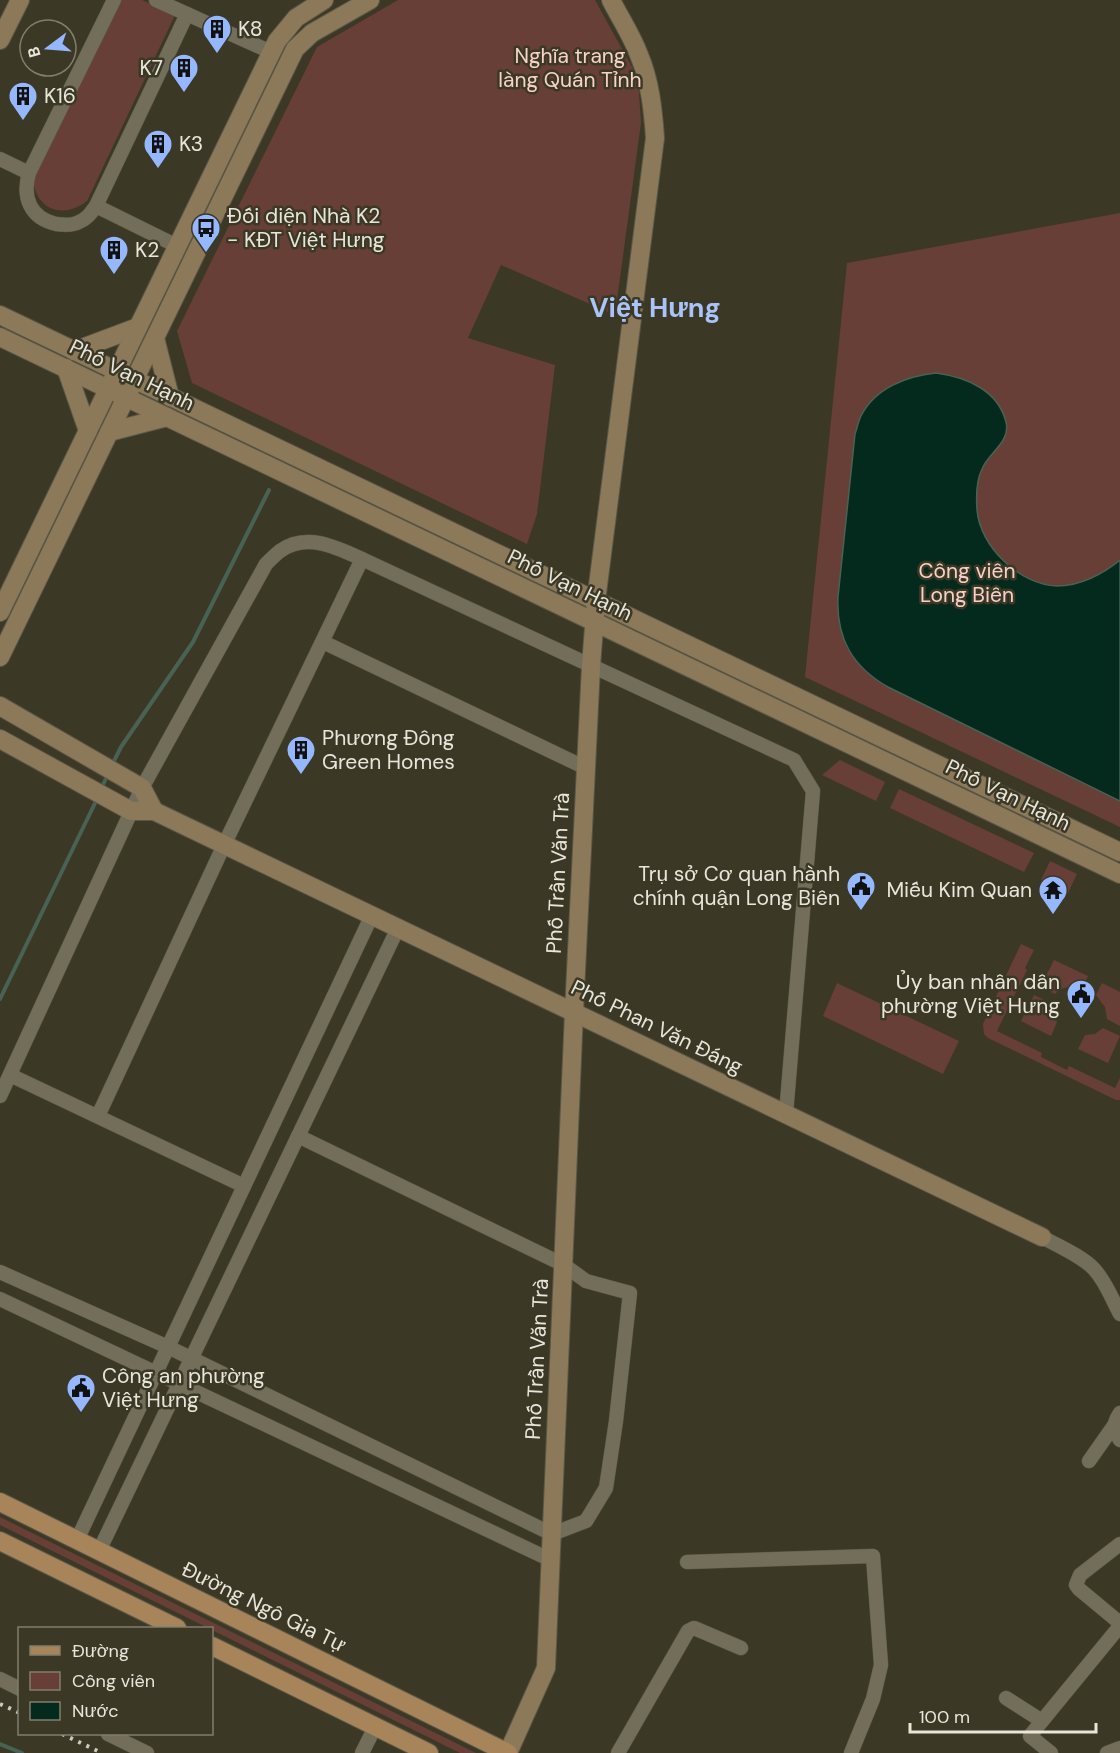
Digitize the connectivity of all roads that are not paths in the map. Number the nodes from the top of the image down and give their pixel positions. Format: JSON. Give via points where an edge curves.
{"nodes":[{"id":1,"x":20,"y":0,"type":"edge"},
{"id":2,"x":114,"y":0,"type":"edge"},
{"id":3,"x":156,"y":0,"type":"edge"},
{"id":4,"x":324,"y":0,"type":"edge"},
{"id":5,"x":370,"y":0,"type":"edge"},
{"id":6,"x":611,"y":0,"type":"edge"},
{"id":7,"x":304,"y":5,"type":"edge"},
{"id":8,"x":187,"y":14,"type":"junction"},
{"id":9,"x":0,"y":40,"type":"edge"},
{"id":10,"x":271,"y":52,"type":"junction"},
{"id":11,"x":0,"y":159,"type":"edge"},
{"id":12,"x":29,"y":173,"type":"junction"},
{"id":13,"x":96,"y":206,"type":"junction"},
{"id":14,"x":177,"y":246,"type":"junction"},
{"id":15,"x":0,"y":315,"type":"edge"},
{"id":16,"x":138,"y":327,"type":"junction"},
{"id":17,"x":0,"y":337,"type":"edge"},
{"id":18,"x":155,"y":339,"type":"junction"},
{"id":19,"x":74,"y":351,"type":"junction"},
{"id":20,"x":66,"y":368,"type":"junction"},
{"id":21,"x":117,"y":371,"type":"junction"},
{"id":22,"x":135,"y":380,"type":"junction"},
{"id":23,"x":108,"y":389,"type":"junction"},
{"id":24,"x":126,"y":397,"type":"junction"},
{"id":25,"x":170,"y":397,"type":"junction"},
{"id":26,"x":167,"y":417,"type":"junction"},
{"id":27,"x":88,"y":431,"type":"junction"},
{"id":28,"x":109,"y":432,"type":"junction"},
{"id":29,"x":362,"y":559,"type":"junction"},
{"id":30,"x":596,"y":601,"type":"junction"},
{"id":31,"x":0,"y":612,"type":"edge"},
{"id":32,"x":594,"y":622,"type":"junction"},
{"id":33,"x":323,"y":642,"type":"junction"},
{"id":34,"x":0,"y":657,"type":"edge"},
{"id":35,"x":591,"y":666,"type":"junction"},
{"id":36,"x":0,"y":706,"type":"edge"},
{"id":37,"x":0,"y":739,"type":"edge"},
{"id":38,"x":586,"y":768,"type":"junction"},
{"id":39,"x":142,"y":788,"type":"junction"},
{"id":40,"x":131,"y":811,"type":"junction"},
{"id":41,"x":154,"y":811,"type":"junction"},
{"id":42,"x":224,"y":845,"type":"junction"},
{"id":43,"x":1120,"y":852,"type":"edge"},
{"id":44,"x":1120,"y":874,"type":"edge"},
{"id":45,"x":372,"y":915,"type":"junction"},
{"id":46,"x":398,"y":928,"type":"junction"},
{"id":47,"x":574,"y":1012,"type":"junction"},
{"id":48,"x":10,"y":1076,"type":"junction"},
{"id":49,"x":0,"y":1096,"type":"edge"},
{"id":50,"x":786,"y":1114,"type":"junction"},
{"id":51,"x":98,"y":1116,"type":"junction"},
{"id":52,"x":298,"y":1136,"type":"junction"},
{"id":53,"x":244,"y":1186,"type":"junction"},
{"id":54,"x":1042,"y":1237,"type":"joint"},
{"id":55,"x":564,"y":1265,"type":"junction"},
{"id":56,"x":0,"y":1272,"type":"edge"},
{"id":57,"x":0,"y":1299,"type":"edge"},
{"id":58,"x":1120,"y":1314,"type":"edge"},
{"id":59,"x":168,"y":1347,"type":"junction"},
{"id":60,"x":192,"y":1359,"type":"junction"},
{"id":61,"x":156,"y":1373,"type":"junction"},
{"id":62,"x":179,"y":1384,"type":"junction"},
{"id":63,"x":1118,"y":1418,"type":"edge"},
{"id":64,"x":1120,"y":1440,"type":"edge"},
{"id":65,"x":122,"y":1445,"type":"junction"},
{"id":66,"x":146,"y":1454,"type":"junction"},
{"id":67,"x":1089,"y":1461,"type":"dead end"},
{"id":68,"x":0,"y":1502,"type":"edge"},
{"id":69,"x":552,"y":1534,"type":"junction"},
{"id":70,"x":77,"y":1540,"type":"junction"},
{"id":71,"x":0,"y":1541,"type":"edge"},
{"id":72,"x":1120,"y":1544,"type":"edge"},
{"id":73,"x":99,"y":1551,"type":"junction"},
{"id":74,"x":551,"y":1560,"type":"junction"},
{"id":75,"x":687,"y":1562,"type":"dead end"},
{"id":76,"x":1120,"y":1624,"type":"edge"},
{"id":77,"x":173,"y":1627,"type":"edge"},
{"id":78,"x":213,"y":1646,"type":"edge"},
{"id":79,"x":741,"y":1648,"type":"dead end"},
{"id":80,"x":0,"y":1679,"type":"edge"},
{"id":81,"x":18,"y":1688,"type":"edge"},
{"id":82,"x":1006,"y":1698,"type":"dead end"},
{"id":83,"x":1042,"y":1721,"type":"junction"},
{"id":84,"x":375,"y":1727,"type":"junction"},
{"id":85,"x":110,"y":1735,"type":"edge"},
{"id":86,"x":1120,"y":1748,"type":"edge"},
{"id":87,"x":856,"y":1751,"type":"edge"},
{"id":88,"x":147,"y":1753,"type":"edge"},
{"id":89,"x":362,"y":1753,"type":"edge"},
{"id":90,"x":429,"y":1753,"type":"edge"},
{"id":91,"x":508,"y":1753,"type":"edge"},
{"id":92,"x":618,"y":1753,"type":"edge"},
{"id":93,"x":1051,"y":1753,"type":"edge"},
{"id":94,"x":1107,"y":1753,"type":"edge"}],
"edges":[{"from":1,"to":9,"type":"street"},
{"from":2,"to":12,"type":"street"},
{"from":3,"to":8,"type":"street"},
{"from":4,"to":7,"type":"street"},
{"from":5,"to":18,"type":"street","via":[[312,33],[295,49]]},
{"from":6,"to":30,"type":"street","name":"Phố Trần Văn Trà","via":[[639,54],[655,138]]},
{"from":7,"to":10,"type":"street"},
{"from":8,"to":10,"type":"street"},
{"from":8,"to":13,"type":"street"},
{"from":10,"to":14,"type":"street"},
{"from":11,"to":12,"type":"street"},
{"from":12,"to":13,"type":"street","via":[[25,186],[28,203],[39,217],[51,223],[77,224]]},
{"from":13,"to":14,"type":"street"},
{"from":14,"to":16,"type":"street"},
{"from":15,"to":19,"type":"street","name":"Phố Vạn Hạnh"},
{"from":16,"to":19,"type":"street"},
{"from":16,"to":21,"type":"street"},
{"from":17,"to":20,"type":"street","name":"Phố Vạn Hạnh"},
{"from":18,"to":22,"type":"street"},
{"from":18,"to":25,"type":"street"},
{"from":19,"to":21,"type":"street","name":"Phố Vạn Hạnh"},
{"from":20,"to":23,"type":"street","name":"Phố Vạn Hạnh"},
{"from":20,"to":27,"type":"street"},
{"from":21,"to":22,"type":"street","name":"Phố Vạn Hạnh"},
{"from":21,"to":23,"type":"street"},
{"from":22,"to":24,"type":"street"},
{"from":22,"to":25,"type":"street","name":"Phố Vạn Hạnh"},
{"from":23,"to":24,"type":"street","name":"Phố Vạn Hạnh"},
{"from":23,"to":27,"type":"street"},
{"from":24,"to":26,"type":"street","name":"Phố Vạn Hạnh"},
{"from":24,"to":28,"type":"street"},
{"from":25,"to":30,"type":"street","name":"Phố Vạn Hạnh"},
{"from":26,"to":28,"type":"street"},
{"from":26,"to":32,"type":"street","name":"Phố Vạn Hạnh"},
{"from":27,"to":31,"type":"street"},
{"from":28,"to":34,"type":"street"},
{"from":29,"to":33,"type":"street"},
{"from":29,"to":35,"type":"street"},
{"from":29,"to":39,"type":"street","via":[[334,546],[306,541],[282,550],[266,564]]},
{"from":30,"to":32,"type":"street","name":"Phố Trần Văn Trà"},
{"from":30,"to":43,"type":"street","name":"Phố Vạn Hạnh"},
{"from":32,"to":35,"type":"street","name":"Phố Trần Văn Trà"},
{"from":32,"to":44,"type":"street","name":"Phố Vạn Hạnh"},
{"from":33,"to":38,"type":"street"},
{"from":33,"to":42,"type":"street"},
{"from":35,"to":38,"type":"street","name":"Phố Trần Văn Trà"},
{"from":35,"to":50,"type":"street","via":[[794,760],[813,790]]},
{"from":36,"to":39,"type":"street"},
{"from":37,"to":40,"type":"street","name":"Phố Phan Văn Đáng"},
{"from":38,"to":47,"type":"street","name":"Phố Trần Văn Trà"},
{"from":39,"to":40,"type":"street"},
{"from":39,"to":41,"type":"street"},
{"from":40,"to":41,"type":"street","name":"Phố Phan Văn Đáng"},
{"from":40,"to":48,"type":"street"},
{"from":41,"to":42,"type":"street","name":"Phố Phan Văn Đáng"},
{"from":42,"to":45,"type":"street","name":"Phố Phan Văn Đáng"},
{"from":42,"to":51,"type":"street"},
{"from":45,"to":46,"type":"street","name":"Phố Phan Văn Đáng"},
{"from":45,"to":53,"type":"street"},
{"from":46,"to":47,"type":"street","name":"Phố Phan Văn Đáng"},
{"from":46,"to":52,"type":"street"},
{"from":47,"to":50,"type":"street","name":"Phố Phan Văn Đáng"},
{"from":47,"to":55,"type":"street","name":"Phố Trần Văn Trà"},
{"from":48,"to":49,"type":"street"},
{"from":48,"to":51,"type":"street"},
{"from":50,"to":54,"type":"street","name":"Phố Phan Văn Đáng"},
{"from":51,"to":53,"type":"street"},
{"from":52,"to":55,"type":"street"},
{"from":52,"to":60,"type":"street"},
{"from":53,"to":59,"type":"street"},
{"from":54,"to":58,"type":"street","via":[[1095,1270]]},
{"from":55,"to":69,"type":"street","name":"Phố Trần Văn Trà"},
{"from":55,"to":69,"type":"street","via":[[586,1281],[630,1293],[606,1488],[586,1521]]},
{"from":56,"to":59,"type":"street"},
{"from":57,"to":61,"type":"street"},
{"from":59,"to":60,"type":"street"},
{"from":59,"to":61,"type":"street"},
{"from":60,"to":62,"type":"street"},
{"from":60,"to":69,"type":"street"},
{"from":61,"to":62,"type":"street"},
{"from":61,"to":65,"type":"street"},
{"from":62,"to":66,"type":"street"},
{"from":62,"to":74,"type":"street"},
{"from":63,"to":64,"type":"street","via":[[1115,1434]]},
{"from":63,"to":67,"type":"street"},
{"from":65,"to":66,"type":"street"},
{"from":65,"to":70,"type":"street"},
{"from":66,"to":73,"type":"street"},
{"from":68,"to":70,"type":"main road","name":"Đường Ngô Gia Tự"},
{"from":69,"to":74,"type":"street","name":"Phố Trần Văn Trà"},
{"from":70,"to":73,"type":"main road","name":"Đường Ngô Gia Tự"},
{"from":71,"to":77,"type":"main road"},
{"from":72,"to":76,"type":"street","via":[[1080,1575],[1076,1585]]},
{"from":73,"to":91,"type":"main road","name":"Đường Ngô Gia Tự"},
{"from":74,"to":91,"type":"street","name":"Phố Trần Văn Trà","via":[[546,1668]]},
{"from":75,"to":87,"type":"street","via":[[873,1556],[880,1665]]},
{"from":76,"to":83,"type":"street"},
{"from":78,"to":84,"type":"main road"},
{"from":79,"to":92,"type":"street","via":[[691,1629]]},
{"from":80,"to":81,"type":"street"},
{"from":82,"to":83,"type":"street"},
{"from":83,"to":93,"type":"street","via":[[1030,1736]]},
{"from":84,"to":89,"type":"street"},
{"from":84,"to":90,"type":"main road"},
{"from":85,"to":88,"type":"street"},
{"from":86,"to":94,"type":"street"}]}
